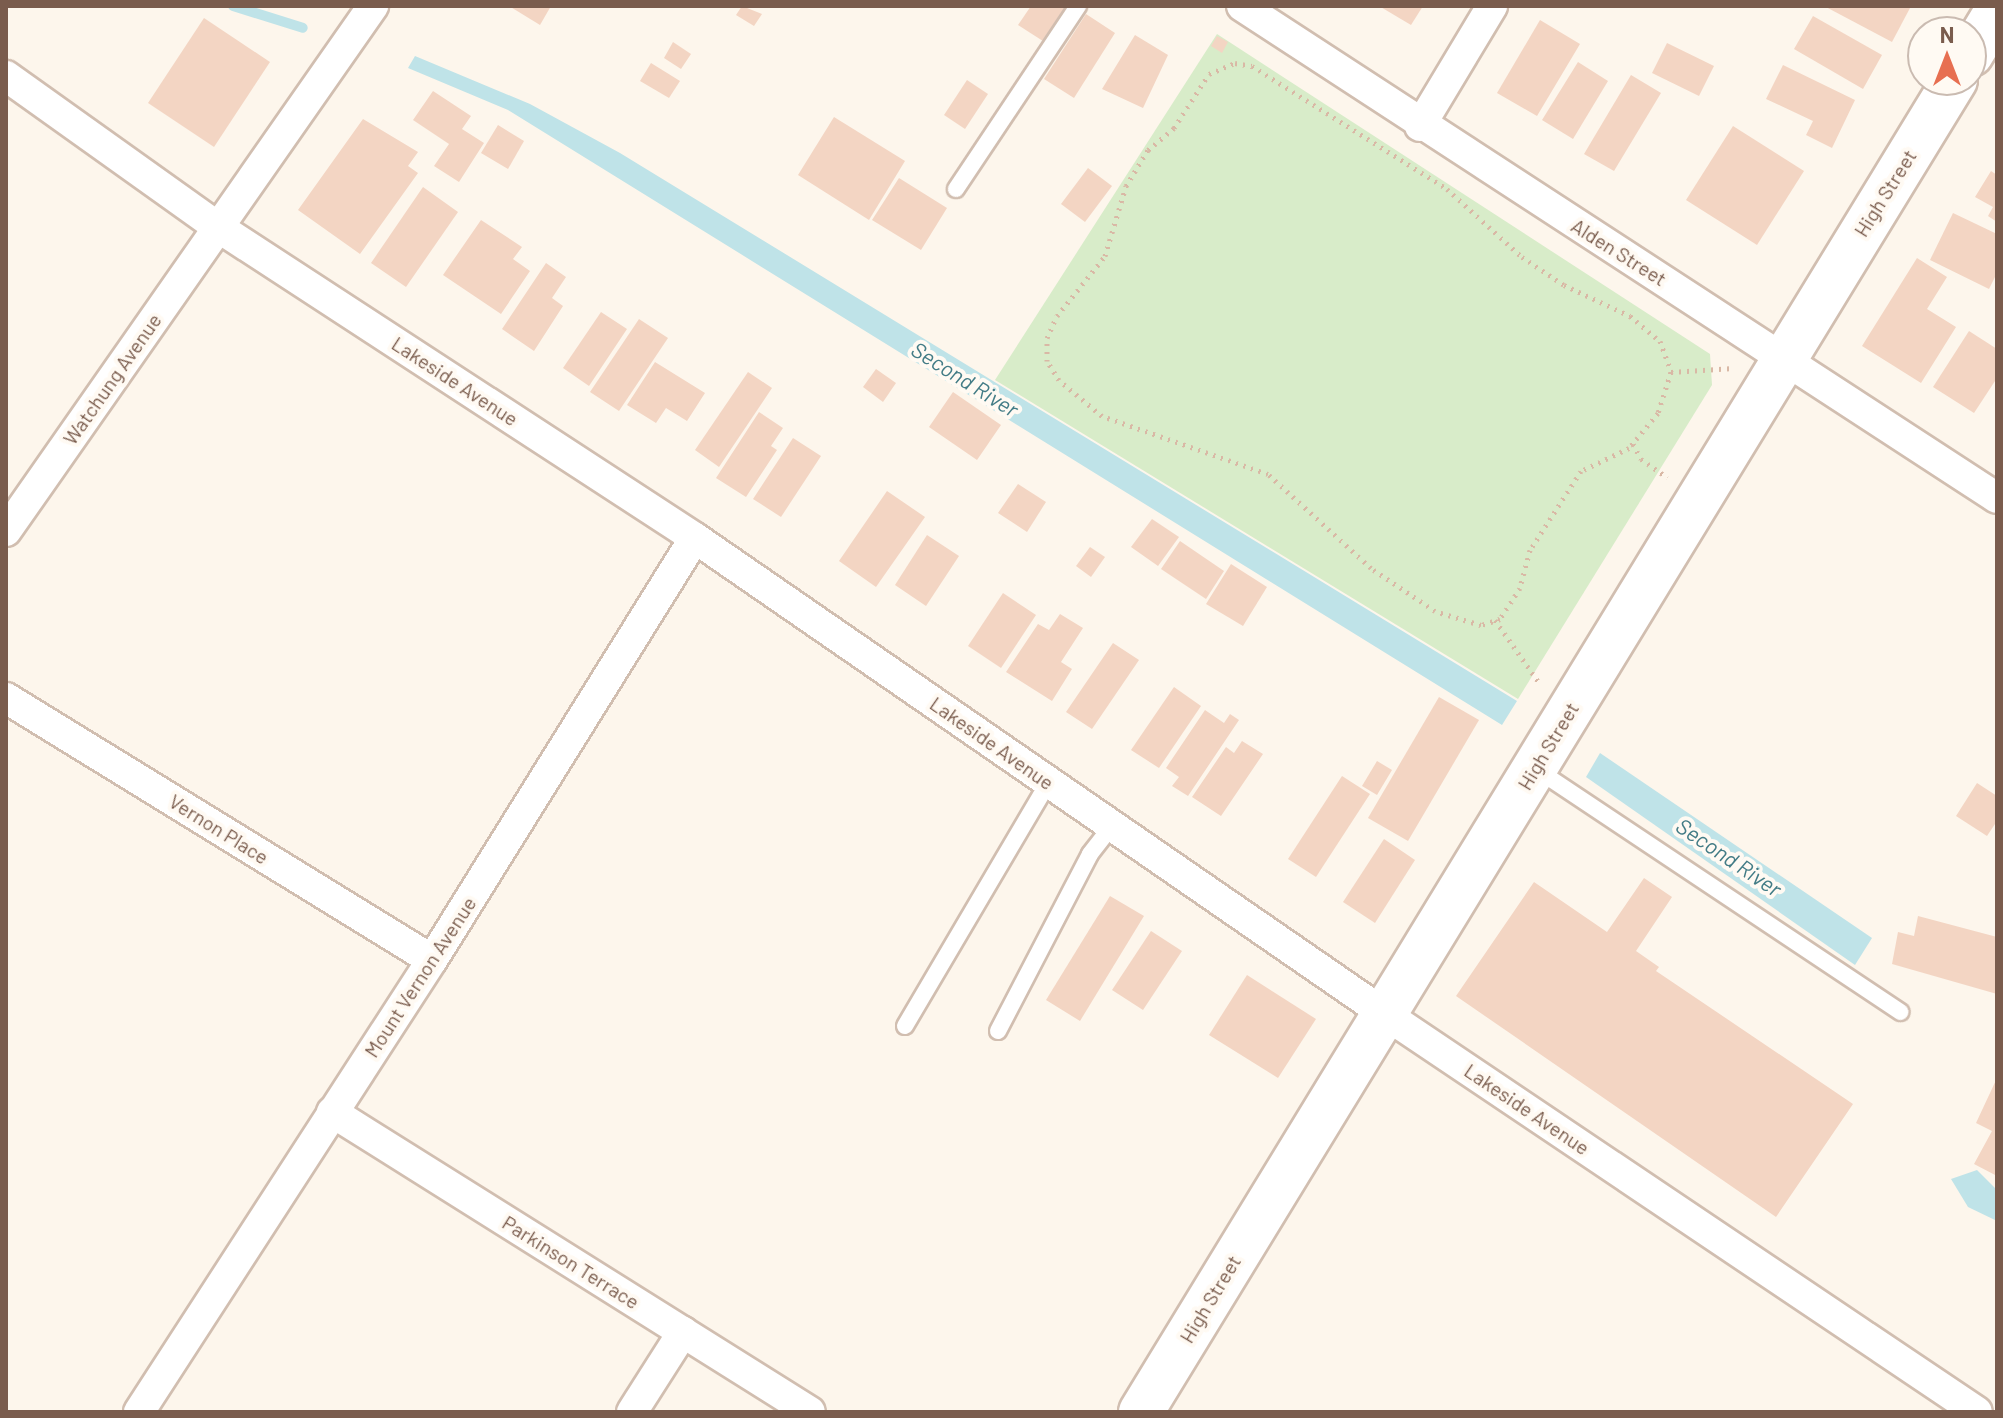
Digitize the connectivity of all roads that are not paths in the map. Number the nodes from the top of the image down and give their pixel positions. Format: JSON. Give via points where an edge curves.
{"nodes":[{"id":1,"x":373,"y":6,"type":"edge"},
{"id":2,"x":1078,"y":6,"type":"edge"},
{"id":3,"x":1242,"y":6,"type":"edge"},
{"id":4,"x":1492,"y":6,"type":"edge"},
{"id":5,"x":6,"y":76,"type":"edge"},
{"id":6,"x":1945,"y":96,"type":"edge"},
{"id":7,"x":1420,"y":126,"type":"junction"},
{"id":8,"x":956,"y":189,"type":"dead end"},
{"id":9,"x":218,"y":227,"type":"junction"},
{"id":10,"x":1784,"y":357,"type":"junction"},
{"id":11,"x":1997,"y":498,"type":"edge"},
{"id":12,"x":6,"y":531,"type":"edge"},
{"id":13,"x":695,"y":538,"type":"junction"},
{"id":14,"x":6,"y":698,"type":"edge"},
{"id":15,"x":1534,"y":768,"type":"junction"},
{"id":16,"x":1049,"y":782,"type":"junction"},
{"id":17,"x":1112,"y":826,"type":"junction"},
{"id":18,"x":432,"y":960,"type":"junction"},
{"id":19,"x":1901,"y":1012,"type":"dead end"},
{"id":20,"x":1385,"y":1014,"type":"junction"},
{"id":21,"x":905,"y":1026,"type":"dead end"},
{"id":22,"x":998,"y":1031,"type":"dead end"},
{"id":23,"x":332,"y":1112,"type":"junction"},
{"id":24,"x":683,"y":1332,"type":"junction"},
{"id":25,"x":139,"y":1412,"type":"edge"},
{"id":26,"x":632,"y":1412,"type":"edge"},
{"id":27,"x":810,"y":1412,"type":"edge"},
{"id":28,"x":1141,"y":1412,"type":"edge"},
{"id":29,"x":1977,"y":1412,"type":"edge"}],
"edges":[{"from":1,"to":9,"type":"street","name":"Watchung Avenue"},
{"from":2,"to":8,"type":"lane"},
{"from":3,"to":7,"type":"street","name":"Alden Street"},
{"from":4,"to":7,"type":"street"},
{"from":5,"to":9,"type":"street","name":"Lakeside Avenue"},
{"from":6,"to":10,"type":"main road","name":"High Street"},
{"from":7,"to":10,"type":"street","name":"Alden Street"},
{"from":9,"to":12,"type":"street","name":"Watchung Avenue"},
{"from":9,"to":13,"type":"street","name":"Lakeside Avenue"},
{"from":10,"to":11,"type":"street","name":"Alden Street"},
{"from":10,"to":15,"type":"main road","name":"High Street"},
{"from":13,"to":16,"type":"street","name":"Lakeside Avenue"},
{"from":13,"to":18,"type":"street","name":"Mount Vernon Avenue"},
{"from":14,"to":18,"type":"street","name":"Vernon Place"},
{"from":15,"to":19,"type":"lane"},
{"from":15,"to":20,"type":"main road","name":"High Street"},
{"from":16,"to":17,"type":"street","name":"Lakeside Avenue"},
{"from":16,"to":21,"type":"lane"},
{"from":17,"to":20,"type":"street","name":"Lakeside Avenue"},
{"from":17,"to":22,"type":"lane","via":[[1085,862]]},
{"from":18,"to":23,"type":"street","name":"Mount Vernon Avenue"},
{"from":20,"to":28,"type":"main road","name":"High Street"},
{"from":20,"to":29,"type":"street","name":"Lakeside Avenue"},
{"from":23,"to":24,"type":"street","name":"Parkinson Terrace"},
{"from":23,"to":25,"type":"street","name":"Mount Vernon Avenue"},
{"from":24,"to":26,"type":"street"},
{"from":24,"to":27,"type":"street","name":"Parkinson Terrace"}]}
